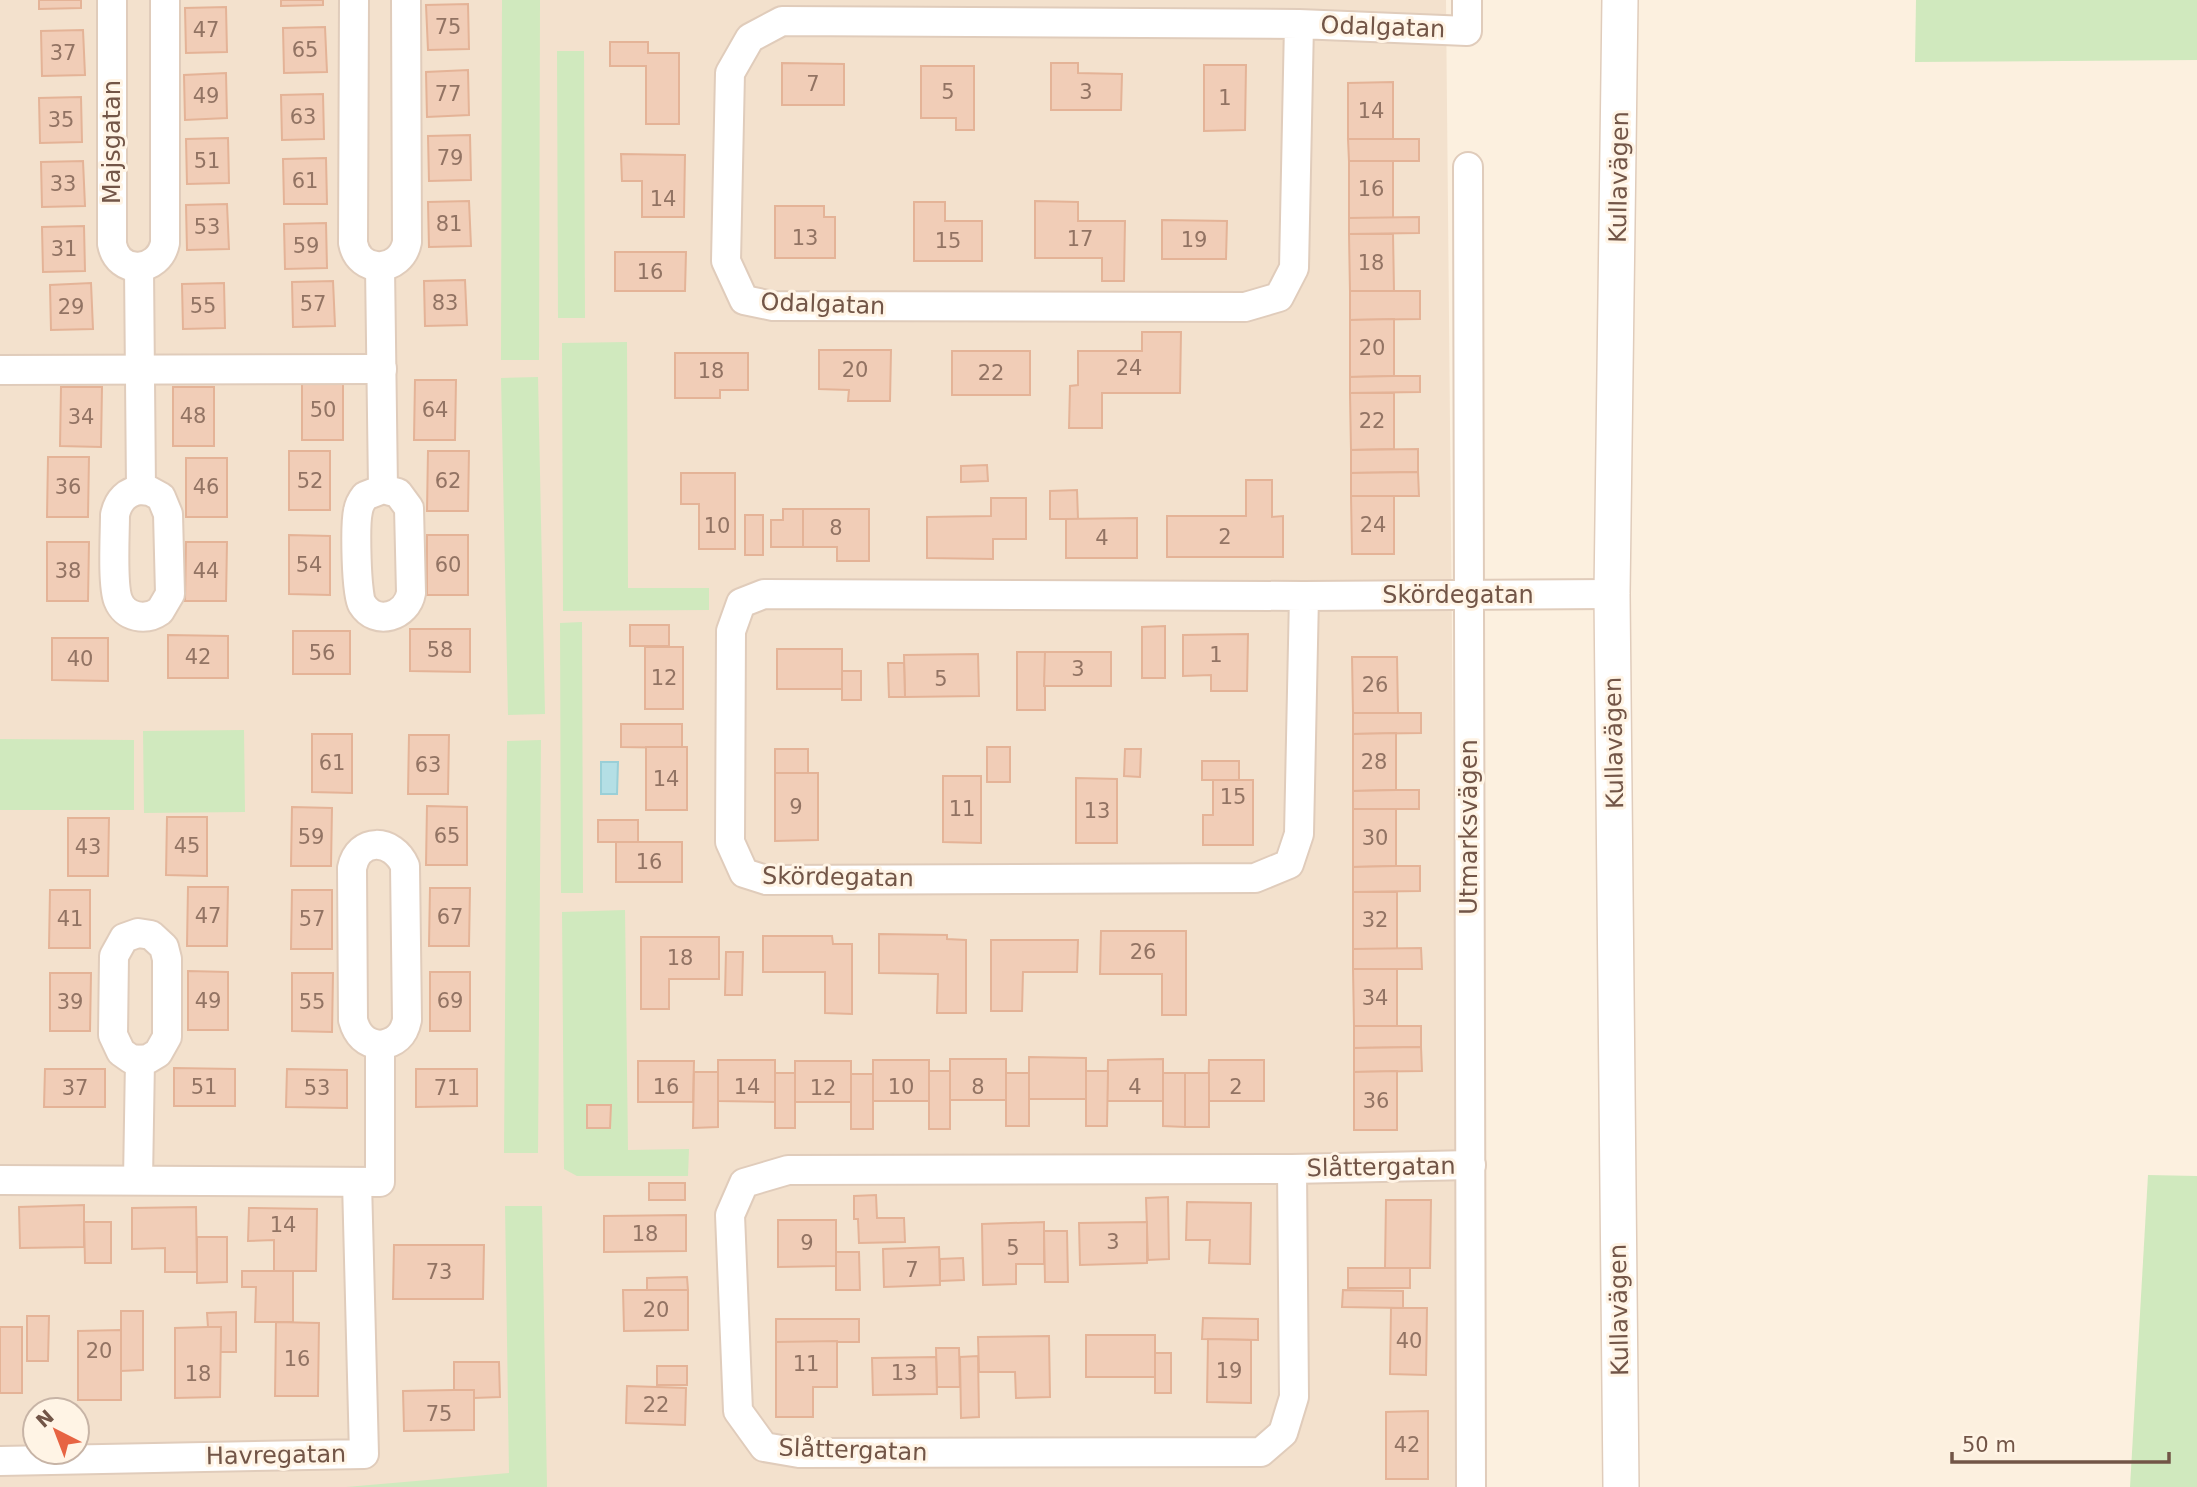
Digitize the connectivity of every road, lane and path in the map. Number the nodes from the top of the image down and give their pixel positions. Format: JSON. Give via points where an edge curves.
{"nodes":[{"id":1,"x":112,"y":0,"type":"edge"},
{"id":2,"x":165,"y":0,"type":"edge"},
{"id":3,"x":354,"y":0,"type":"edge"},
{"id":4,"x":406,"y":0,"type":"edge"},
{"id":5,"x":1467,"y":0,"type":"edge"},
{"id":6,"x":1620,"y":0,"type":"edge"},
{"id":7,"x":1298,"y":24,"type":"junction"},
{"id":8,"x":1468,"y":167,"type":"dead end"},
{"id":9,"x":380,"y":267,"type":"junction"},
{"id":10,"x":139,"y":268,"type":"junction"},
{"id":11,"x":140,"y":369,"type":"junction"},
{"id":12,"x":382,"y":369,"type":"junction"},
{"id":13,"x":0,"y":370,"type":"edge"},
{"id":14,"x":383,"y":489,"type":"dead end"},
{"id":15,"x":142,"y":490,"type":"dead end"},
{"id":16,"x":1612,"y":594,"type":"junction"},
{"id":17,"x":1304,"y":596,"type":"junction"},
{"id":18,"x":1468,"y":596,"type":"junction"},
{"id":19,"x":380,"y":1045,"type":"junction"},
{"id":20,"x":140,"y":1060,"type":"dead end"},
{"id":21,"x":1471,"y":1165,"type":"junction"},
{"id":22,"x":1292,"y":1169,"type":"junction"},
{"id":23,"x":0,"y":1180,"type":"edge"},
{"id":24,"x":138,"y":1180,"type":"junction"},
{"id":25,"x":357,"y":1182,"type":"junction"},
{"id":26,"x":0,"y":1461,"type":"edge"},
{"id":27,"x":1471,"y":1487,"type":"edge"},
{"id":28,"x":1621,"y":1487,"type":"edge"}],
"edges":[{"from":1,"to":10,"type":"street","name":"Majsgatan","via":[[112,244],[120,260]]},
{"from":2,"to":10,"type":"street","via":[[165,243],[157,260]]},
{"from":3,"to":9,"type":"street","via":[[353,243],[361,260]]},
{"from":4,"to":9,"type":"street","via":[[407,242],[398,260]]},
{"from":5,"to":7,"type":"street","name":"Odalgatan","via":[[1467,31]]},
{"from":6,"to":16,"type":"street","name":"Kullavägen"},
{"from":7,"to":7,"type":"street","name":"Odalgatan","via":[[782,21],[750,38],[730,73],[726,261],[744,300],[773,306],[1245,307],[1279,297],[1294,268]]},
{"from":8,"to":18,"type":"street","name":"Utmarksvägen"},
{"from":9,"to":12,"type":"street"},
{"from":10,"to":11,"type":"street"},
{"from":11,"to":12,"type":"street"},
{"from":11,"to":13,"type":"street"},
{"from":11,"to":15,"type":"street"},
{"from":12,"to":14,"type":"street"},
{"from":16,"to":18,"type":"street","name":"Skördegatan"},
{"from":16,"to":28,"type":"street","name":"Kullavägen"},
{"from":17,"to":17,"type":"street","name":"Skördegatan","via":[[764,594],[741,603],[731,631],[730,842],[744,873],[766,880],[1255,878],[1289,864],[1299,834]]},
{"from":17,"to":18,"type":"street","name":"Skördegatan"},
{"from":18,"to":21,"type":"street","name":"Utmarksvägen"},
{"from":19,"to":19,"type":"street","via":[[395,1041],[407,1020],[405,866],[395,850],[379,845],[357,856],[352,882],[353,1020],[361,1037]]},
{"from":19,"to":25,"type":"street","via":[[380,1182]]},
{"from":20,"to":24,"type":"street"},
{"from":21,"to":22,"type":"street","name":"Slåttergatan"},
{"from":21,"to":27,"type":"street","name":"Utmarksvägen"},
{"from":22,"to":22,"type":"street","name":"Slåttergatan","via":[[788,1170],[744,1183],[730,1215],[738,1411],[764,1447],[799,1453],[1261,1452],[1283,1433],[1294,1397]]},
{"from":23,"to":24,"type":"street"},
{"from":24,"to":25,"type":"street"},
{"from":25,"to":26,"type":"street","name":"Havregatan","via":[[364,1454]]}]}
